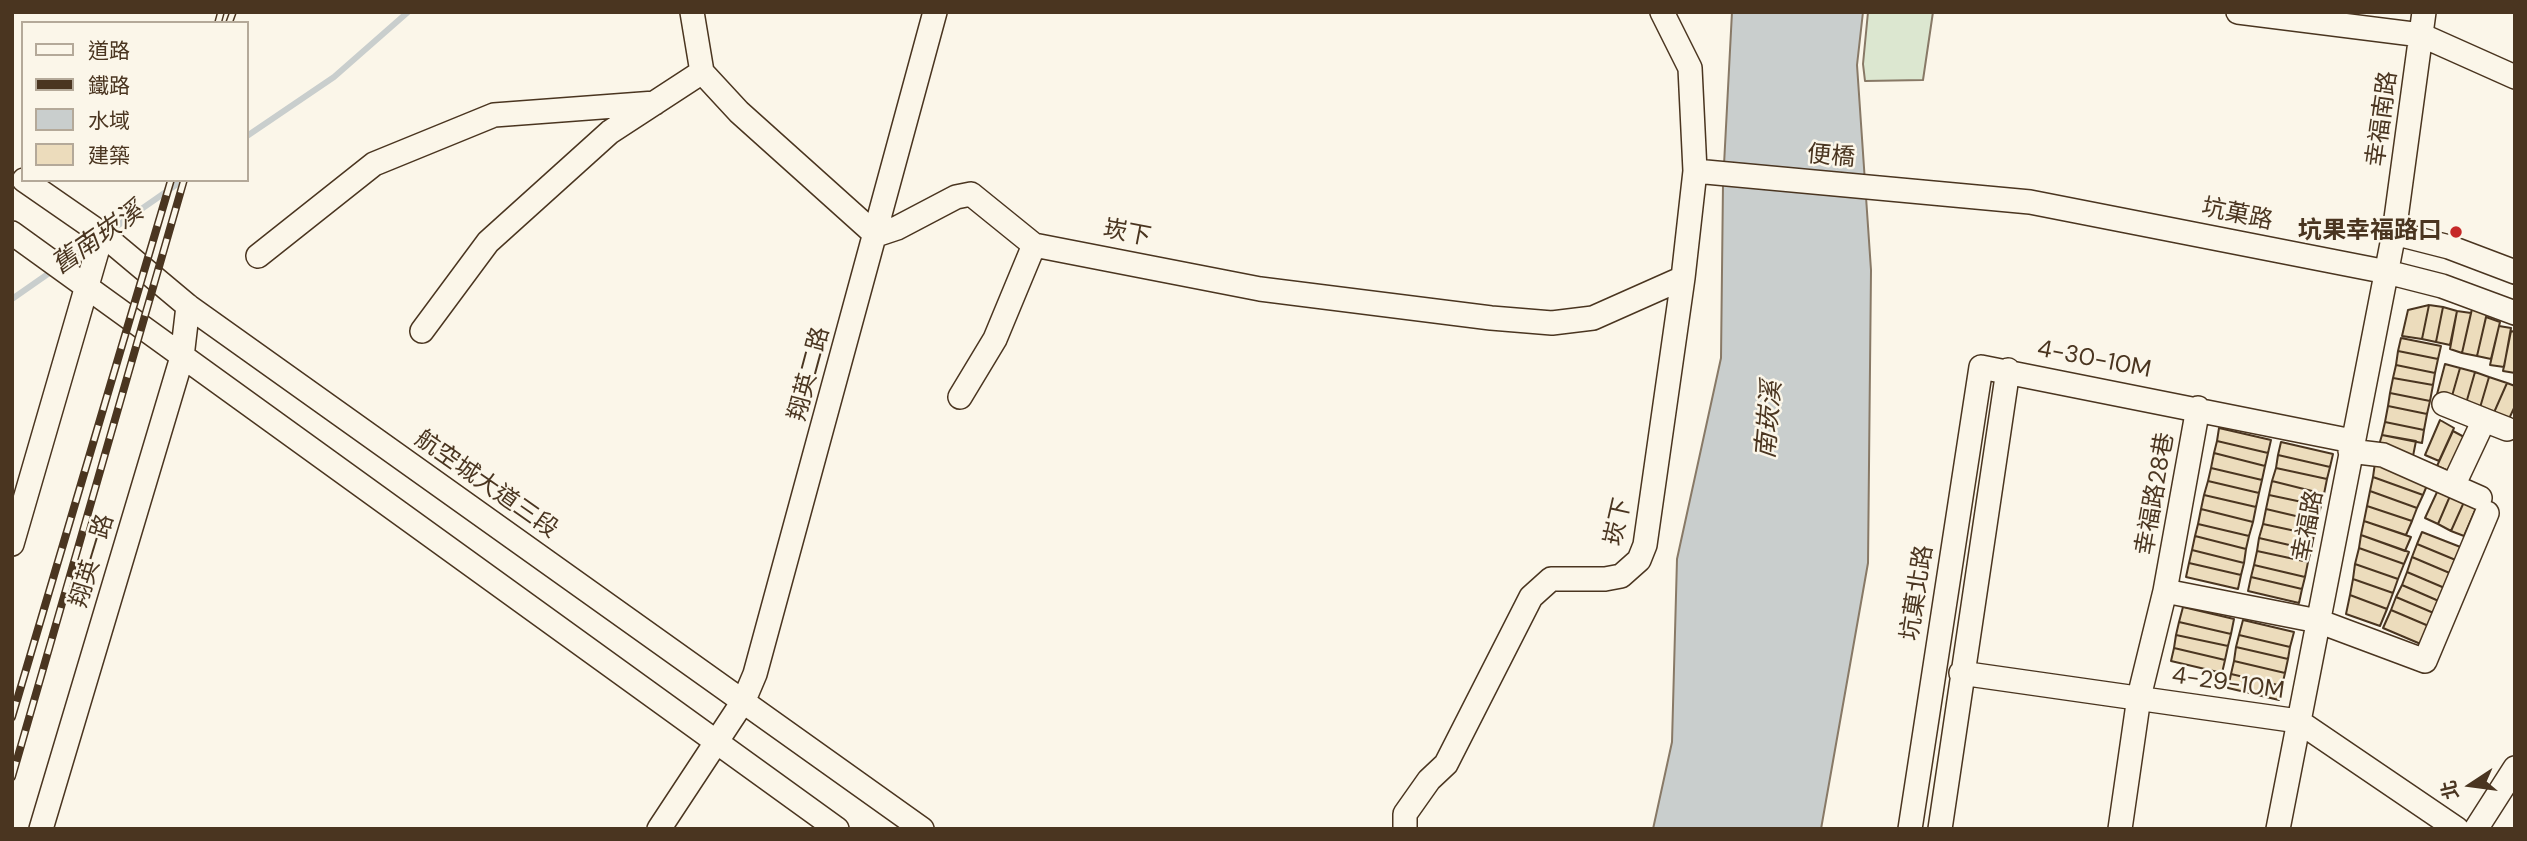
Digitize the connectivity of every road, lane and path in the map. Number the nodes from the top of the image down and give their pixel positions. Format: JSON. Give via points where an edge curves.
{"nodes":[{"id":1,"x":692,"y":12,"type":"edge"},
{"id":2,"x":935,"y":12,"type":"edge"},
{"id":3,"x":1662,"y":12,"type":"edge"},
{"id":4,"x":2424,"y":12,"type":"edge"},
{"id":5,"x":2247,"y":13,"type":"edge"},
{"id":6,"x":2421,"y":35,"type":"junction"},
{"id":7,"x":702,"y":72,"type":"junction"},
{"id":8,"x":2515,"y":78,"type":"edge"},
{"id":9,"x":655,"y":103,"type":"junction"},
{"id":10,"x":1705,"y":172,"type":"junction"},
{"id":11,"x":26,"y":182,"type":"edge"},
{"id":12,"x":1943,"y":193,"type":"joint"},
{"id":13,"x":12,"y":233,"type":"edge"},
{"id":14,"x":2395,"y":233,"type":"junction"},
{"id":15,"x":102,"y":234,"type":"junction"},
{"id":16,"x":876,"y":235,"type":"junction"},
{"id":17,"x":1034,"y":245,"type":"junction"},
{"id":18,"x":258,"y":256,"type":"dead end"},
{"id":19,"x":2387,"y":272,"type":"junction"},
{"id":20,"x":2515,"y":272,"type":"edge"},
{"id":21,"x":1683,"y":278,"type":"junction"},
{"id":22,"x":88,"y":287,"type":"junction"},
{"id":23,"x":188,"y":306,"type":"junction"},
{"id":24,"x":2515,"y":313,"type":"edge"},
{"id":25,"x":422,"y":331,"type":"dead end"},
{"id":26,"x":182,"y":356,"type":"junction"},
{"id":27,"x":1980,"y":367,"type":"joint"},
{"id":28,"x":2008,"y":370,"type":"junction"},
{"id":29,"x":960,"y":397,"type":"dead end"},
{"id":30,"x":2444,"y":404,"type":"dead end"},
{"id":31,"x":2198,"y":408,"type":"junction"},
{"id":32,"x":2484,"y":420,"type":"junction"},
{"id":33,"x":2507,"y":429,"type":"dead end"},
{"id":34,"x":2351,"y":446,"type":"junction"},
{"id":35,"x":2453,"y":486,"type":"junction"},
{"id":36,"x":12,"y":544,"type":"edge"},
{"id":37,"x":2165,"y":591,"type":"junction"},
{"id":38,"x":2318,"y":621,"type":"junction"},
{"id":39,"x":1961,"y":673,"type":"junction"},
{"id":40,"x":2139,"y":697,"type":"junction"},
{"id":41,"x":744,"y":700,"type":"junction"},
{"id":42,"x":2298,"y":720,"type":"junction"},
{"id":43,"x":717,"y":742,"type":"junction"},
{"id":44,"x":2515,"y":768,"type":"edge"},
{"id":45,"x":41,"y":829,"type":"edge"},
{"id":46,"x":659,"y":829,"type":"edge"},
{"id":47,"x":837,"y":829,"type":"edge"},
{"id":48,"x":922,"y":829,"type":"edge"},
{"id":49,"x":1405,"y":829,"type":"edge"},
{"id":50,"x":1910,"y":829,"type":"edge"},
{"id":51,"x":1940,"y":829,"type":"edge"},
{"id":52,"x":2120,"y":829,"type":"edge"},
{"id":53,"x":2278,"y":829,"type":"edge"},
{"id":54,"x":2456,"y":829,"type":"edge"},
{"id":55,"x":2476,"y":829,"type":"edge"}],
"edges":[{"from":1,"to":7,"type":"street"},
{"from":2,"to":16,"type":"street","name":"翔英二路"},
{"from":3,"to":10,"type":"street","name":"崁下","via":[[1690,68]]},
{"from":4,"to":6,"type":"street","name":"幸福南路"},
{"from":5,"to":6,"type":"street"},
{"from":6,"to":8,"type":"street"},
{"from":6,"to":14,"type":"street","name":"幸福南路"},
{"from":7,"to":9,"type":"street"},
{"from":7,"to":16,"type":"street"},
{"from":9,"to":18,"type":"street","via":[[494,115],[374,164]]},
{"from":9,"to":25,"type":"street","via":[[610,132],[488,242]]},
{"from":10,"to":12,"type":"street","name":"便橋"},
{"from":10,"to":21,"type":"street","name":"崁下"},
{"from":11,"to":15,"type":"street","name":"航空城大道三段"},
{"from":12,"to":19,"type":"street","name":"坑菓路","via":[[2043,204]]},
{"from":13,"to":22,"type":"street"},
{"from":14,"to":19,"type":"street","name":"幸福路"},
{"from":14,"to":20,"type":"street"},
{"from":15,"to":22,"type":"street"},
{"from":15,"to":23,"type":"street","name":"航空城大道三段"},
{"from":16,"to":17,"type":"street","name":"崁下","via":[[971,194]]},
{"from":16,"to":41,"type":"street","name":"翔英二路"},
{"from":17,"to":21,"type":"street","name":"崁下","via":[[1260,289],[1552,323],[1593,318]]},
{"from":17,"to":29,"type":"street","via":[[995,339]]},
{"from":19,"to":24,"type":"street","name":"坑菓路"},
{"from":19,"to":34,"type":"street","name":"幸福路"},
{"from":21,"to":49,"type":"street","name":"崁下","via":[[1646,545],[1640,559],[1621,576],[1551,579],[1531,597],[1446,764],[1405,814]]},
{"from":22,"to":26,"type":"street"},
{"from":22,"to":36,"type":"street"},
{"from":23,"to":26,"type":"street","name":"翔英一路"},
{"from":23,"to":41,"type":"street","name":"航空城大道三段"},
{"from":26,"to":43,"type":"street"},
{"from":26,"to":45,"type":"street","name":"翔英一路"},
{"from":27,"to":28,"type":"street","name":"4-30-10M"},
{"from":27,"to":50,"type":"street","name":"坑菓北路"},
{"from":28,"to":31,"type":"street","name":"4-30-10M"},
{"from":28,"to":39,"type":"street"},
{"from":30,"to":32,"type":"street"},
{"from":31,"to":34,"type":"street","name":"幸福路28巷"},
{"from":31,"to":37,"type":"street","name":"幸福路28巷"},
{"from":32,"to":33,"type":"street"},
{"from":32,"to":35,"type":"street"},
{"from":34,"to":35,"type":"street","name":"幸福路28巷"},
{"from":34,"to":38,"type":"street","name":"幸福路"},
{"from":35,"to":38,"type":"street","name":"幸福路28巷","via":[[2484,505],[2426,661]]},
{"from":37,"to":38,"type":"street","name":"幸福路28巷"},
{"from":37,"to":40,"type":"street"},
{"from":38,"to":42,"type":"street","name":"幸福路"},
{"from":39,"to":40,"type":"street","name":"4-29-10M"},
{"from":39,"to":51,"type":"street"},
{"from":40,"to":42,"type":"street","name":"4-29-10M"},
{"from":40,"to":52,"type":"street"},
{"from":41,"to":43,"type":"street","name":"翔英二路"},
{"from":41,"to":48,"type":"street","name":"航空城大道三段"},
{"from":42,"to":53,"type":"street","name":"幸福路"},
{"from":42,"to":54,"type":"street","name":"4-29-10M"},
{"from":43,"to":46,"type":"street","name":"翔英二路"},
{"from":43,"to":47,"type":"street"},
{"from":44,"to":55,"type":"street"}]}
